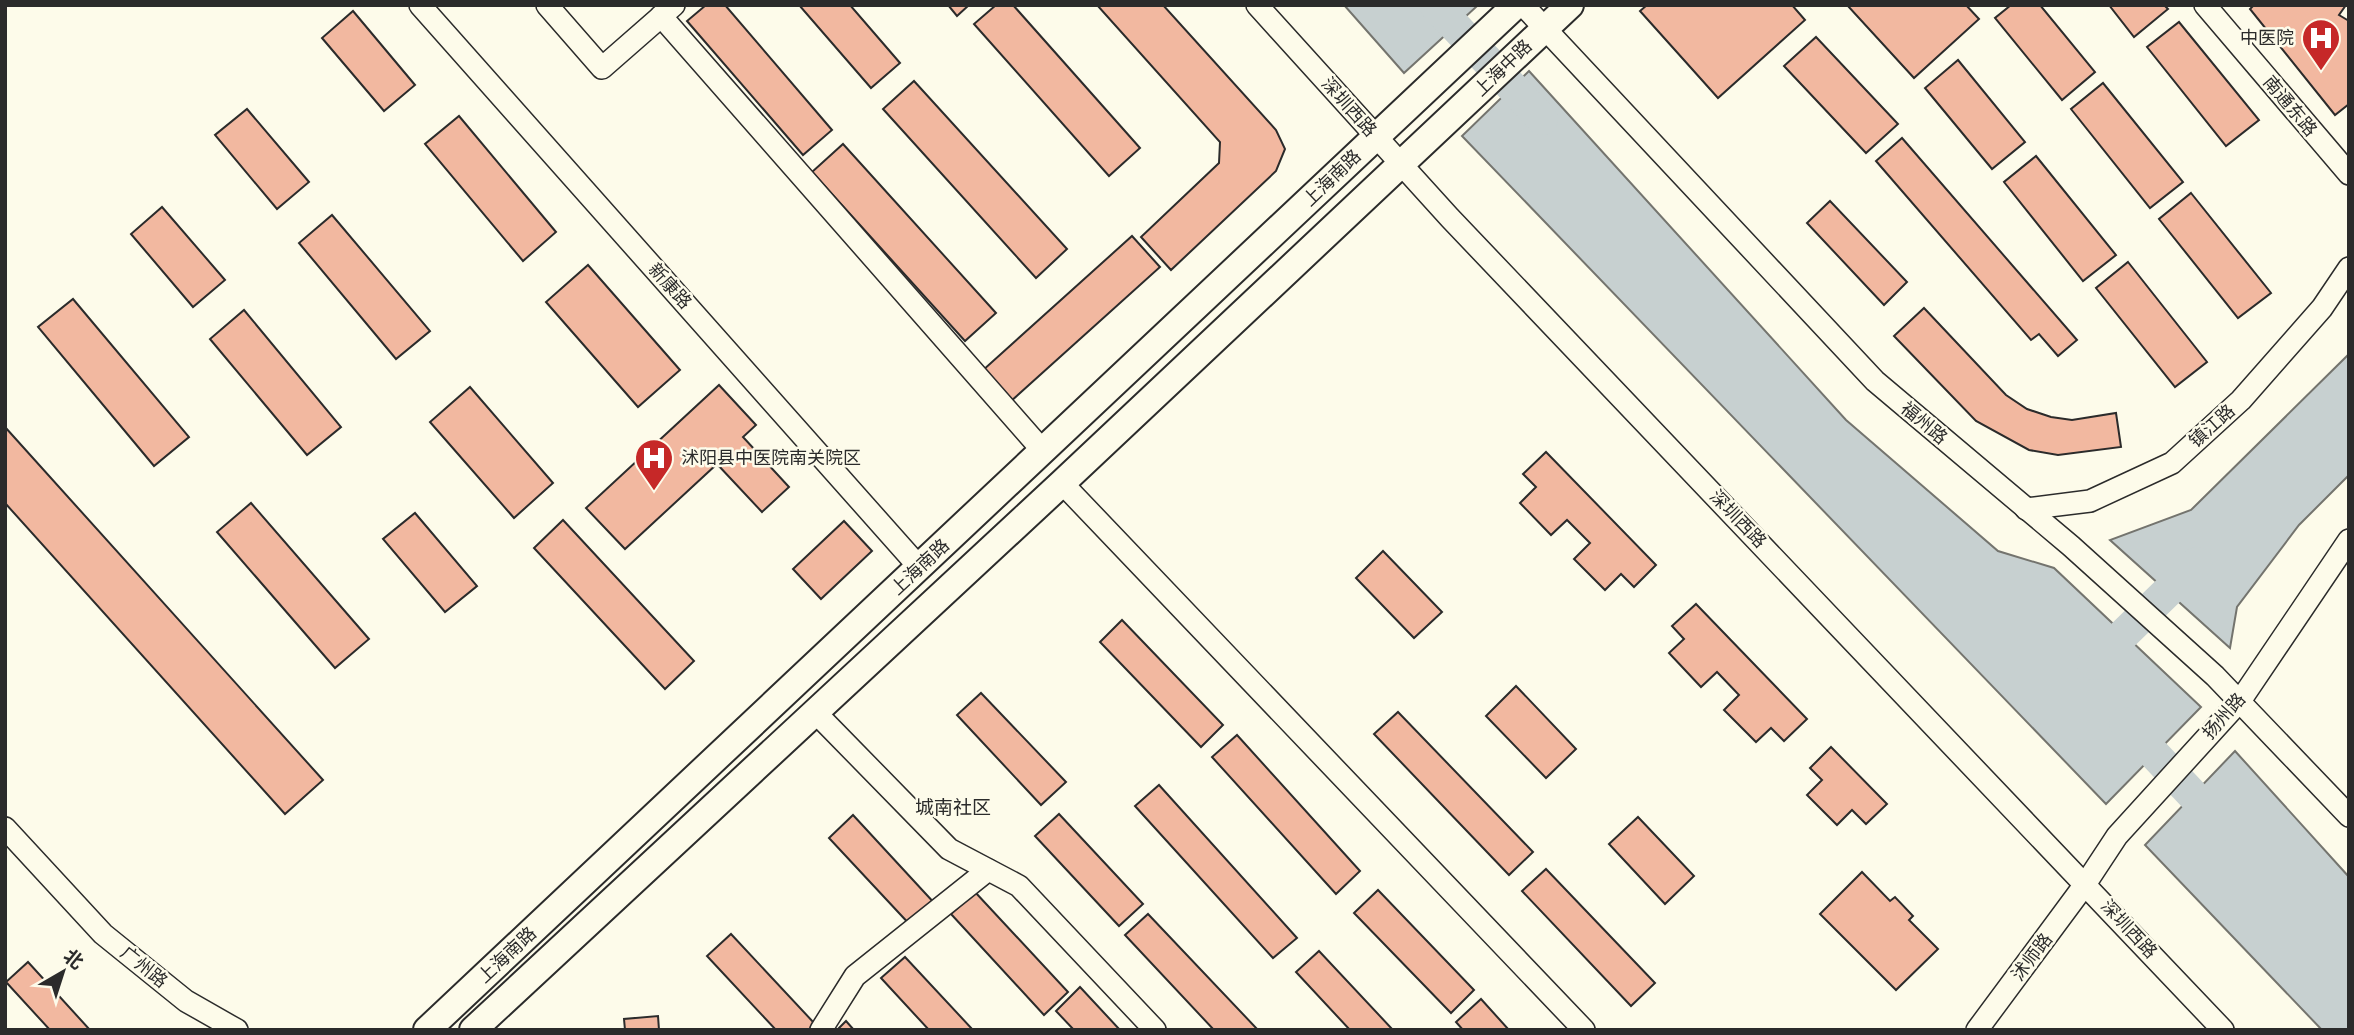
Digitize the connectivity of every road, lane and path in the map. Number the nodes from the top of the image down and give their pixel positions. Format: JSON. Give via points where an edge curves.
{"nodes":[{"id":1,"x":420,"y":5,"type":"edge"},
{"id":2,"x":547,"y":5,"type":"edge"},
{"id":3,"x":1256,"y":5,"type":"edge"},
{"id":4,"x":1570,"y":5,"type":"edge"},
{"id":5,"x":2205,"y":5,"type":"edge"},
{"id":6,"x":1516,"y":8,"type":"edge"},
{"id":7,"x":668,"y":11,"type":"edge"},
{"id":8,"x":1538,"y":34,"type":"junction"},
{"id":9,"x":1411,"y":103,"type":"joint"},
{"id":10,"x":1436,"y":131,"type":"joint"},
{"id":11,"x":1376,"y":136,"type":"junction"},
{"id":12,"x":1400,"y":164,"type":"junction"},
{"id":13,"x":2349,"y":174,"type":"edge"},
{"id":14,"x":2349,"y":268,"type":"edge"},
{"id":15,"x":1043,"y":451,"type":"junction"},
{"id":16,"x":1062,"y":483,"type":"junction"},
{"id":17,"x":2025,"y":509,"type":"junction"},
{"id":18,"x":2349,"y":540,"type":"edge"},
{"id":19,"x":920,"y":568,"type":"junction"},
{"id":20,"x":2240,"y":701,"type":"junction"},
{"id":21,"x":816,"y":712,"type":"junction"},
{"id":22,"x":2349,"y":816,"type":"edge"},
{"id":23,"x":5,"y":828,"type":"edge"},
{"id":24,"x":988,"y":870,"type":"junction"},
{"id":25,"x":2086,"y":883,"type":"junction"},
{"id":26,"x":237,"y":1030,"type":"edge"},
{"id":27,"x":427,"y":1030,"type":"edge"},
{"id":28,"x":473,"y":1030,"type":"edge"},
{"id":29,"x":821,"y":1030,"type":"edge"},
{"id":30,"x":1154,"y":1030,"type":"edge"},
{"id":31,"x":1584,"y":1030,"type":"edge"},
{"id":32,"x":1977,"y":1030,"type":"edge"},
{"id":33,"x":2223,"y":1030,"type":"edge"}],
"edges":[{"from":1,"to":19,"type":"street","name":"新康路"},
{"from":2,"to":7,"type":"street","via":[[603,68]]},
{"from":3,"to":11,"type":"street","name":"深圳西路"},
{"from":4,"to":8,"type":"main road","name":"上海中路"},
{"from":5,"to":13,"type":"street","name":"南通东路"},
{"from":6,"to":8,"type":"street","name":"福州路"},
{"from":6,"to":9,"type":"main road","name":"上海中路"},
{"from":7,"to":15,"type":"street"},
{"from":8,"to":10,"type":"main road","name":"上海中路"},
{"from":8,"to":17,"type":"street","name":"福州路","via":[[1875,382]]},
{"from":9,"to":11,"type":"main road","name":"上海南路"},
{"from":10,"to":12,"type":"main road","name":"上海南路"},
{"from":11,"to":12,"type":"street","name":"深圳西路"},
{"from":11,"to":15,"type":"main road","name":"上海南路"},
{"from":12,"to":16,"type":"main road","name":"上海南路"},
{"from":12,"to":25,"type":"street","name":"深圳西路"},
{"from":14,"to":17,"type":"street","name":"镇江路","via":[[2322,308],[2241,400],[2172,463],[2090,501]]},
{"from":15,"to":19,"type":"main road","name":"上海南路"},
{"from":16,"to":21,"type":"main road","name":"上海南路"},
{"from":16,"to":31,"type":"street"},
{"from":17,"to":20,"type":"street","name":"福州路"},
{"from":18,"to":20,"type":"street","name":"扬州路"},
{"from":19,"to":27,"type":"main road","name":"上海南路"},
{"from":20,"to":22,"type":"street","name":"福州路"},
{"from":20,"to":25,"type":"street","name":"扬州路","via":[[2117,836]]},
{"from":21,"to":24,"type":"street","via":[[949,849]]},
{"from":21,"to":28,"type":"main road","name":"上海南路"},
{"from":23,"to":26,"type":"street","name":"广州路","via":[[103,934],[186,1001]]},
{"from":24,"to":29,"type":"street","via":[[855,976]]},
{"from":24,"to":30,"type":"street","via":[[1019,886]]},
{"from":25,"to":32,"type":"street","name":"沭师路"},
{"from":25,"to":33,"type":"street","name":"深圳西路"}]}
